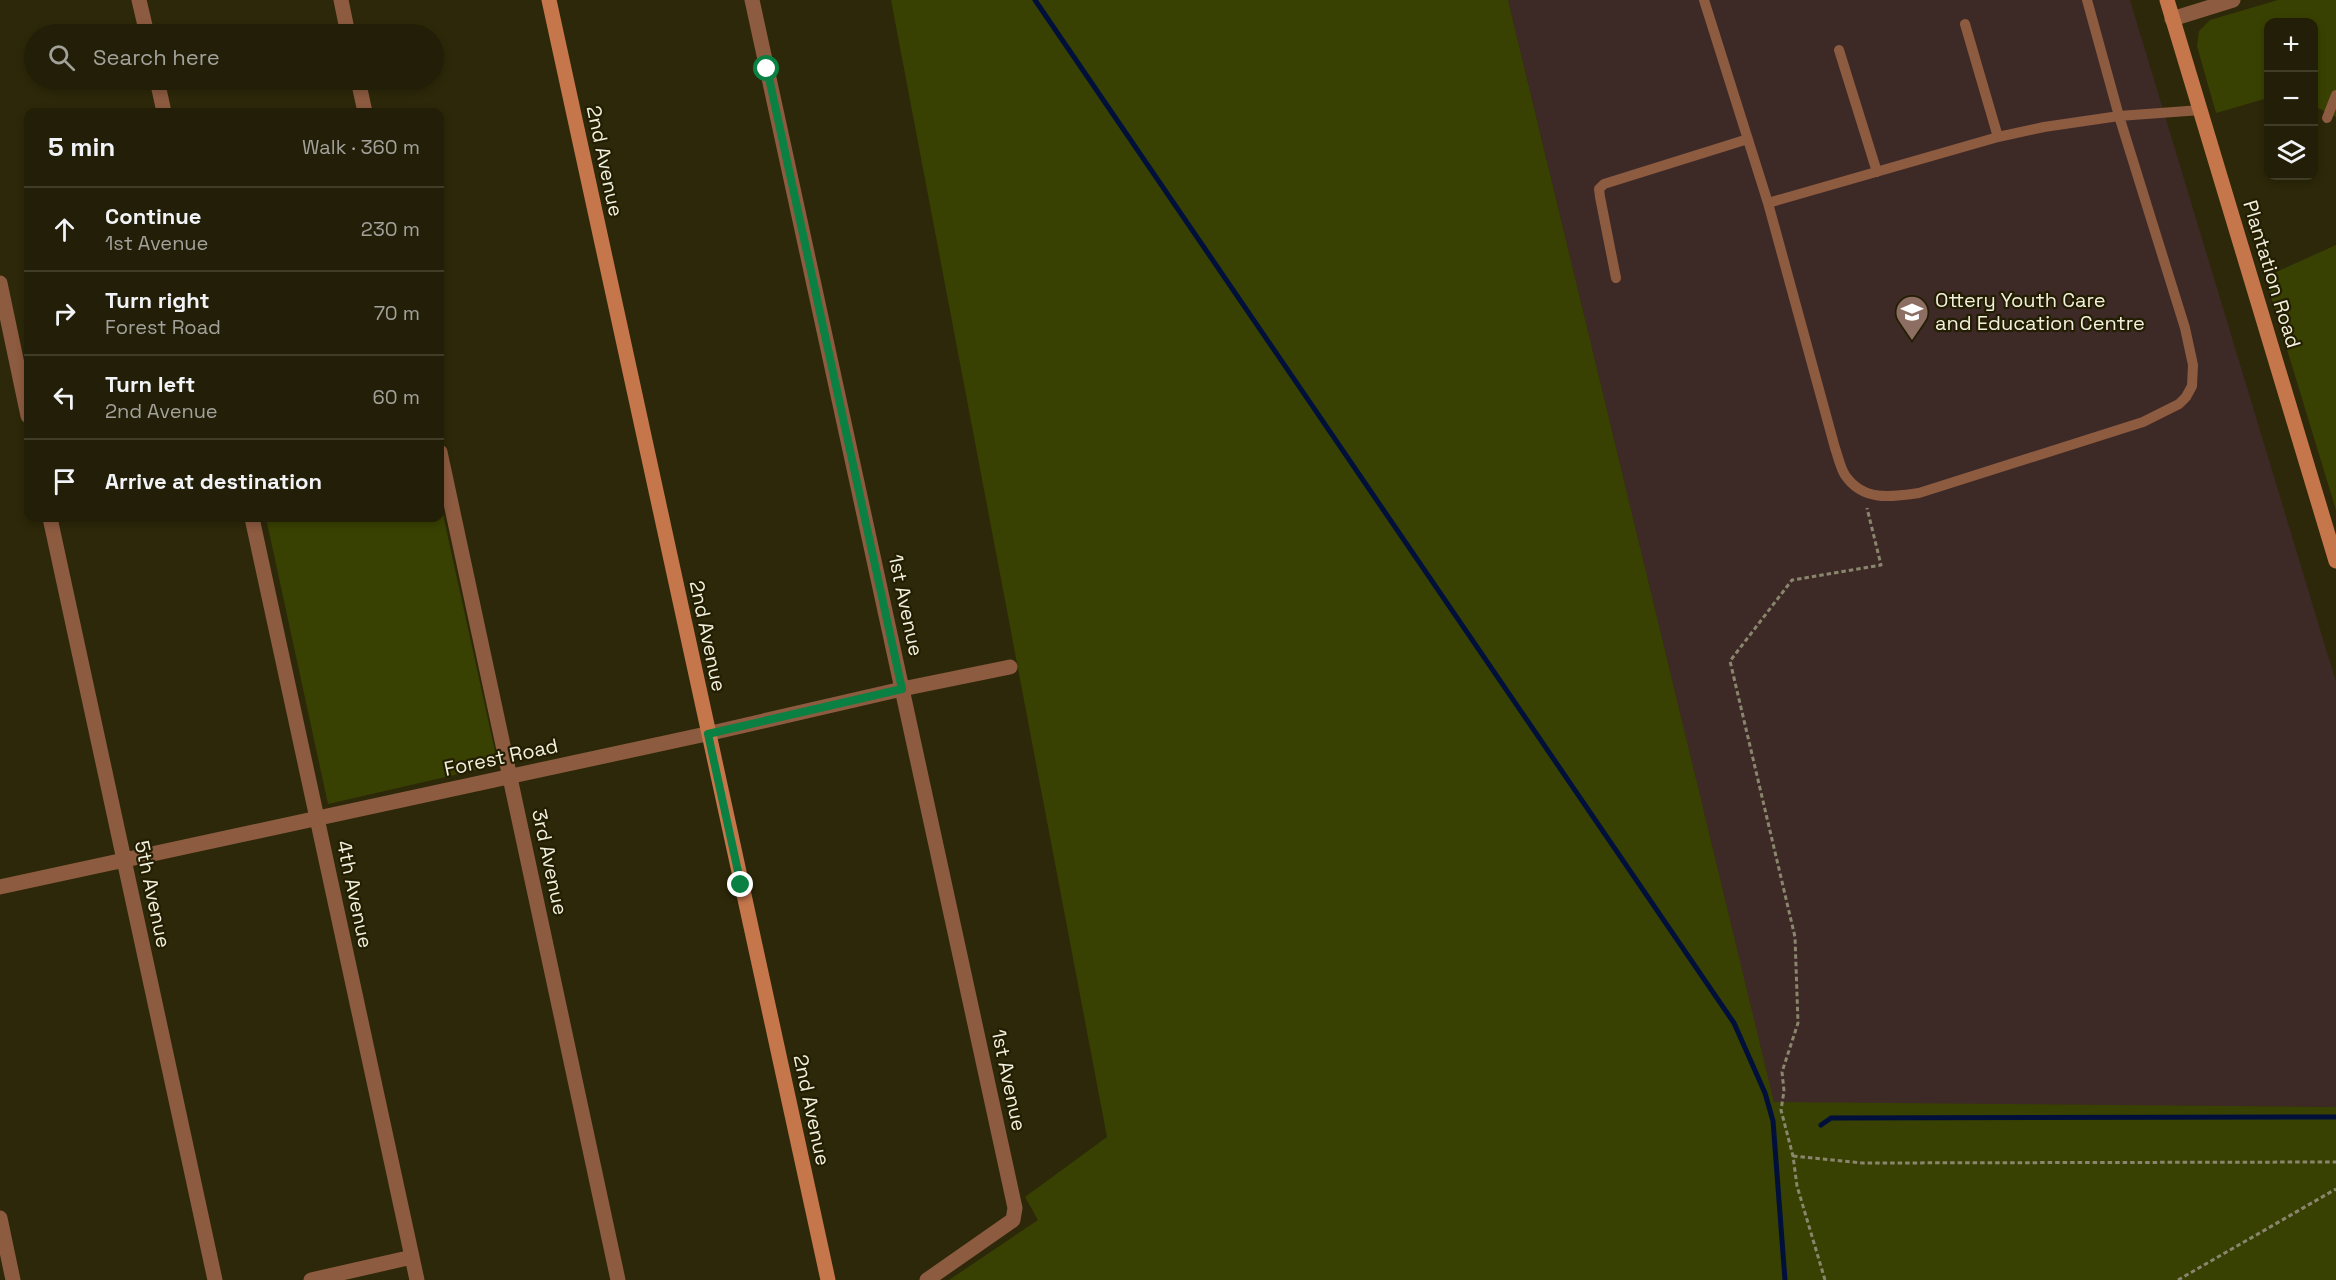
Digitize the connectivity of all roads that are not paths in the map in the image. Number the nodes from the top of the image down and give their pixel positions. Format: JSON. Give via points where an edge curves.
{"nodes":[{"id":1,"x":139,"y":0,"type":"edge"},
{"id":2,"x":341,"y":0,"type":"edge"},
{"id":3,"x":549,"y":0,"type":"edge"},
{"id":4,"x":753,"y":0,"type":"edge"},
{"id":5,"x":1704,"y":0,"type":"edge"},
{"id":6,"x":2087,"y":0,"type":"edge"},
{"id":7,"x":2167,"y":0,"type":"edge"},
{"id":8,"x":2233,"y":0,"type":"edge"},
{"id":9,"x":2172,"y":19,"type":"junction"},
{"id":10,"x":145,"y":24,"type":"edge"},
{"id":11,"x":346,"y":24,"type":"edge"},
{"id":12,"x":1965,"y":24,"type":"dead end"},
{"id":13,"x":1839,"y":50,"type":"dead end"},
{"id":14,"x":159,"y":90,"type":"edge"},
{"id":15,"x":360,"y":90,"type":"edge"},
{"id":16,"x":2336,"y":95,"type":"edge"},
{"id":17,"x":163,"y":108,"type":"edge"},
{"id":18,"x":364,"y":108,"type":"edge"},
{"id":19,"x":2201,"y":110,"type":"junction"},
{"id":20,"x":2119,"y":116,"type":"junction"},
{"id":21,"x":2327,"y":118,"type":"dead end"},
{"id":22,"x":1998,"y":137,"type":"junction"},
{"id":23,"x":1748,"y":139,"type":"junction"},
{"id":24,"x":1877,"y":172,"type":"junction"},
{"id":25,"x":1768,"y":203,"type":"junction"},
{"id":26,"x":1616,"y":278,"type":"dead end"},
{"id":27,"x":0,"y":283,"type":"edge"},
{"id":28,"x":24,"y":397,"type":"edge"},
{"id":29,"x":444,"y":471,"type":"edge"},
{"id":30,"x":51,"y":522,"type":"edge"},
{"id":31,"x":253,"y":522,"type":"edge"},
{"id":32,"x":2336,"y":561,"type":"edge"},
{"id":33,"x":1010,"y":667,"type":"dead end"},
{"id":34,"x":902,"y":689,"type":"junction"},
{"id":35,"x":708,"y":734,"type":"junction"},
{"id":36,"x":510,"y":776,"type":"junction"},
{"id":37,"x":317,"y":818,"type":"junction"},
{"id":38,"x":124,"y":860,"type":"junction"},
{"id":39,"x":0,"y":886,"type":"edge"},
{"id":40,"x":0,"y":1218,"type":"edge"},
{"id":41,"x":412,"y":1257,"type":"junction"},
{"id":42,"x":13,"y":1280,"type":"edge"},
{"id":43,"x":215,"y":1280,"type":"edge"},
{"id":44,"x":311,"y":1280,"type":"edge"},
{"id":45,"x":417,"y":1280,"type":"edge"},
{"id":46,"x":618,"y":1280,"type":"edge"},
{"id":47,"x":828,"y":1280,"type":"edge"},
{"id":48,"x":927,"y":1280,"type":"edge"}],
"edges":[{"from":1,"to":10,"type":"street"},
{"from":2,"to":11,"type":"street"},
{"from":3,"to":35,"type":"street","name":"2nd Avenue"},
{"from":4,"to":34,"type":"street","name":"1st Avenue"},
{"from":5,"to":23,"type":"lane"},
{"from":6,"to":20,"type":"lane"},
{"from":7,"to":9,"type":"street","name":"Plantation Road"},
{"from":8,"to":9,"type":"street"},
{"from":9,"to":19,"type":"street","name":"Plantation Road"},
{"from":12,"to":22,"type":"lane"},
{"from":13,"to":24,"type":"lane"},
{"from":14,"to":17,"type":"street"},
{"from":15,"to":18,"type":"street"},
{"from":16,"to":21,"type":"lane"},
{"from":19,"to":20,"type":"lane"},
{"from":19,"to":32,"type":"street","name":"Plantation Road"},
{"from":20,"to":22,"type":"lane"},
{"from":20,"to":25,"type":"lane","via":[[2191,352],[2193,379],[2186,397],[2143,422],[1919,493],[1888,498],[1872,495],[1844,474]]},
{"from":22,"to":24,"type":"lane"},
{"from":23,"to":25,"type":"lane"},
{"from":23,"to":26,"type":"lane","via":[[1604,184],[1599,189]]},
{"from":24,"to":25,"type":"lane"},
{"from":27,"to":28,"type":"street"},
{"from":29,"to":36,"type":"street","name":"3rd Avenue"},
{"from":30,"to":38,"type":"street","name":"5th Avenue"},
{"from":31,"to":37,"type":"street","name":"4th Avenue"},
{"from":33,"to":34,"type":"street","name":"Forest Road"},
{"from":34,"to":35,"type":"street","name":"Forest Road"},
{"from":34,"to":48,"type":"street","name":"1st Avenue","via":[[1015,1208],[1013,1220],[1002,1230]]},
{"from":35,"to":36,"type":"street","name":"Forest Road"},
{"from":35,"to":47,"type":"street","name":"2nd Avenue"},
{"from":36,"to":37,"type":"street","name":"Forest Road"},
{"from":36,"to":46,"type":"street","name":"3rd Avenue"},
{"from":37,"to":38,"type":"street","name":"Forest Road"},
{"from":37,"to":41,"type":"street","name":"4th Avenue"},
{"from":38,"to":39,"type":"street","name":"Forest Road"},
{"from":38,"to":43,"type":"street","name":"5th Avenue"},
{"from":40,"to":42,"type":"street"},
{"from":41,"to":44,"type":"street"},
{"from":41,"to":45,"type":"street","name":"4th Avenue"}]}
